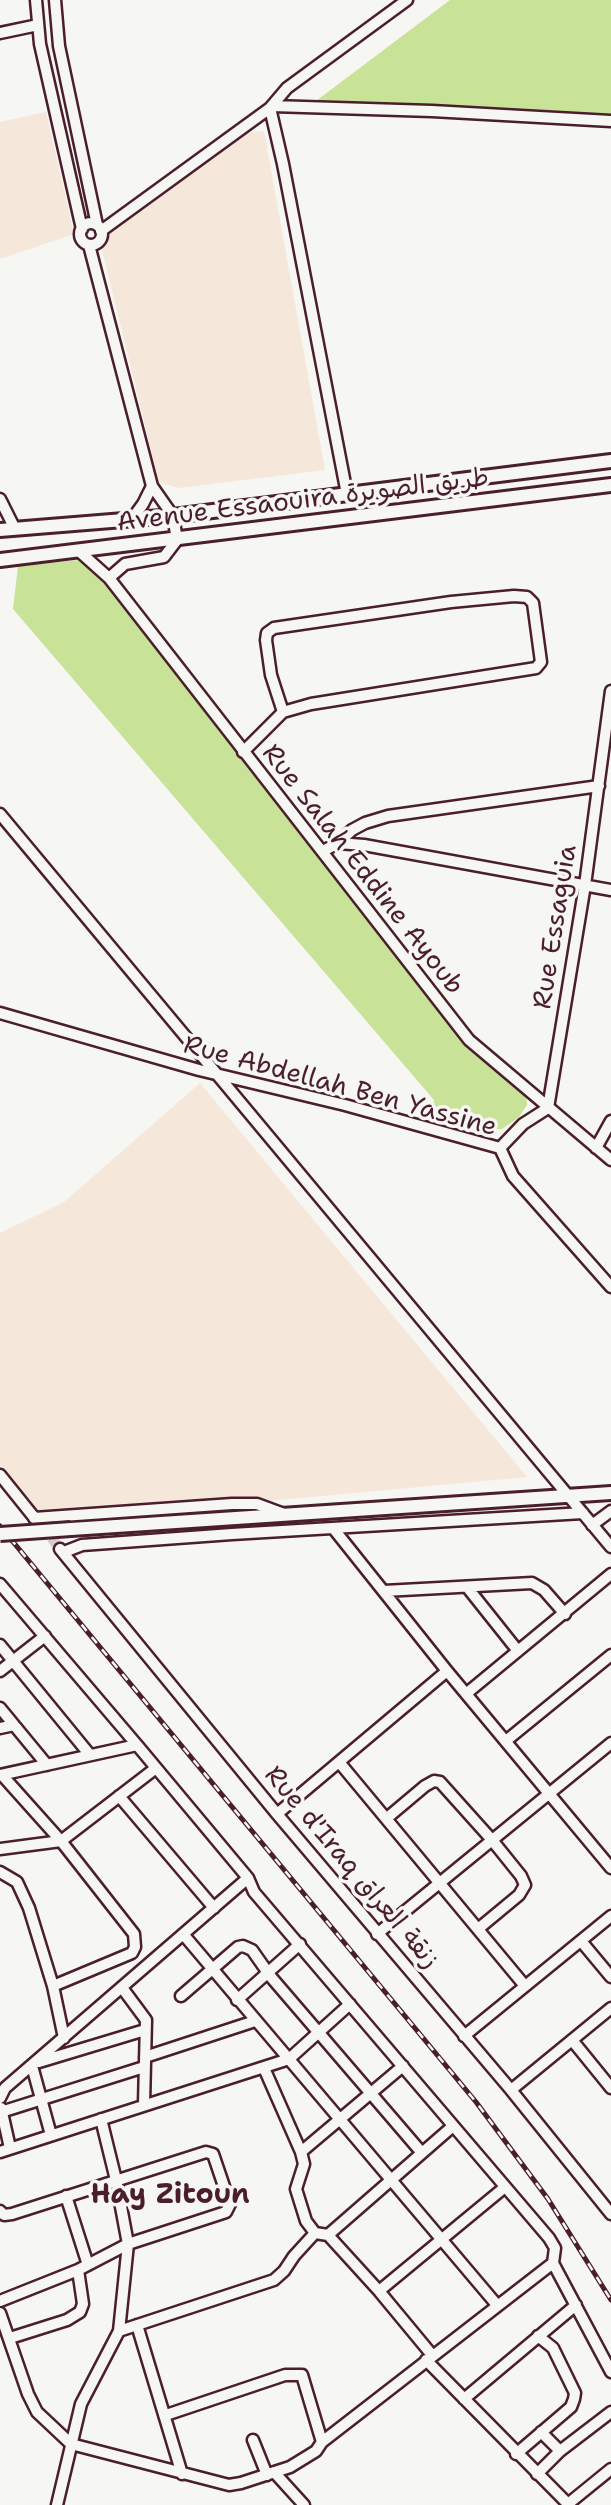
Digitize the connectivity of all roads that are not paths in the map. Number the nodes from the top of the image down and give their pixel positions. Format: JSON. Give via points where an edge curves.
{"nodes":[{"id":1,"x":36,"y":0,"type":"edge"},
{"id":2,"x":55,"y":0,"type":"edge"},
{"id":3,"x":407,"y":0,"type":"edge"},
{"id":4,"x":37,"y":25,"type":"junction"},
{"id":5,"x":0,"y":33,"type":"edge"},
{"id":6,"x":271,"y":107,"type":"junction"},
{"id":7,"x":611,"y":121,"type":"edge"},
{"id":8,"x":99,"y":228,"type":"junction"},
{"id":9,"x":82,"y":229,"type":"junction"},
{"id":10,"x":89,"y":245,"type":"junction"},
{"id":11,"x":611,"y":461,"type":"edge"},
{"id":12,"x":611,"y":485,"type":"edge"},
{"id":13,"x":152,"y":486,"type":"junction"},
{"id":14,"x":347,"y":494,"type":"junction"},
{"id":15,"x":0,"y":499,"type":"edge"},
{"id":16,"x":173,"y":516,"type":"junction"},
{"id":17,"x":132,"y":519,"type":"junction"},
{"id":18,"x":4,"y":530,"type":"edge"},
{"id":19,"x":177,"y":540,"type":"junction"},
{"id":20,"x":80,"y":552,"type":"junction"},
{"id":21,"x":0,"y":560,"type":"edge"},
{"id":22,"x":109,"y":578,"type":"junction"},
{"id":23,"x":611,"y":691,"type":"edge"},
{"id":24,"x":610,"y":709,"type":"edge"},
{"id":25,"x":283,"y":712,"type":"junction"},
{"id":26,"x":243,"y":752,"type":"junction"},
{"id":27,"x":606,"y":768,"type":"edge"},
{"id":28,"x":599,"y":786,"type":"junction"},
{"id":29,"x":0,"y":814,"type":"edge"},
{"id":30,"x":338,"y":843,"type":"junction"},
{"id":31,"x":323,"y":851,"type":"junction"},
{"id":32,"x":584,"y":885,"type":"junction"},
{"id":33,"x":611,"y":890,"type":"edge"},
{"id":34,"x":0,"y":1013,"type":"edge"},
{"id":35,"x":219,"y":1075,"type":"junction"},
{"id":36,"x":548,"y":1108,"type":"junction"},
{"id":37,"x":611,"y":1121,"type":"edge"},
{"id":38,"x":500,"y":1148,"type":"junction"},
{"id":39,"x":596,"y":1148,"type":"junction"},
{"id":40,"x":611,"y":1160,"type":"edge"},
{"id":41,"x":611,"y":1287,"type":"edge"},
{"id":42,"x":0,"y":1475,"type":"edge"},
{"id":43,"x":611,"y":1493,"type":"edge"},
{"id":44,"x":569,"y":1496,"type":"junction"},
{"id":45,"x":611,"y":1511,"type":"edge"},
{"id":46,"x":583,"y":1513,"type":"junction"},
{"id":47,"x":284,"y":1514,"type":"junction"},
{"id":48,"x":592,"y":1525,"type":"junction"},
{"id":49,"x":332,"y":1528,"type":"junction"},
{"id":50,"x":0,"y":1534,"type":"edge"},
{"id":51,"x":610,"y":1543,"type":"edge"},
{"id":52,"x":611,"y":1573,"type":"edge"},
{"id":53,"x":0,"y":1584,"type":"edge"},
{"id":54,"x":467,"y":1587,"type":"junction"},
{"id":55,"x":384,"y":1591,"type":"junction"},
{"id":56,"x":565,"y":1614,"type":"junction"},
{"id":57,"x":45,"y":1636,"type":"junction"},
{"id":58,"x":0,"y":1645,"type":"edge"},
{"id":59,"x":518,"y":1651,"type":"junction"},
{"id":60,"x":611,"y":1655,"type":"edge"},
{"id":61,"x":13,"y":1661,"type":"junction"},
{"id":62,"x":0,"y":1671,"type":"edge"},
{"id":63,"x":447,"y":1671,"type":"junction"},
{"id":64,"x":467,"y":1693,"type":"junction"},
{"id":65,"x":0,"y":1708,"type":"edge"},
{"id":66,"x":14,"y":1725,"type":"junction"},
{"id":67,"x":0,"y":1728,"type":"edge"},
{"id":68,"x":506,"y":1740,"type":"junction"},
{"id":69,"x":137,"y":1745,"type":"junction"},
{"id":70,"x":607,"y":1747,"type":"edge"},
{"id":71,"x":90,"y":1755,"type":"junction"},
{"id":72,"x":611,"y":1761,"type":"edge"},
{"id":73,"x":339,"y":1762,"type":"junction"},
{"id":74,"x":47,"y":1765,"type":"junction"},
{"id":75,"x":156,"y":1768,"type":"junction"},
{"id":76,"x":1,"y":1775,"type":"edge"},
{"id":77,"x":549,"y":1793,"type":"junction"},
{"id":78,"x":119,"y":1796,"type":"junction"},
{"id":79,"x":277,"y":1814,"type":"junction"},
{"id":80,"x":387,"y":1818,"type":"junction"},
{"id":81,"x":492,"y":1840,"type":"junction"},
{"id":82,"x":61,"y":1841,"type":"junction"},
{"id":83,"x":0,"y":1849,"type":"edge"},
{"id":84,"x":611,"y":1868,"type":"edge"},
{"id":85,"x":0,"y":1872,"type":"edge"},
{"id":86,"x":248,"y":1878,"type":"junction"},
{"id":87,"x":440,"y":1883,"type":"junction"},
{"id":88,"x":214,"y":1908,"type":"junction"},
{"id":89,"x":611,"y":1916,"type":"edge"},
{"id":90,"x":478,"y":1929,"type":"junction"},
{"id":91,"x":183,"y":1934,"type":"junction"},
{"id":92,"x":377,"y":1934,"type":"junction"},
{"id":93,"x":581,"y":1941,"type":"junction"},
{"id":94,"x":300,"y":1944,"type":"junction"},
{"id":95,"x":212,"y":1969,"type":"junction"},
{"id":96,"x":269,"y":1972,"type":"junction"},
{"id":97,"x":611,"y":1977,"type":"edge"},
{"id":98,"x":52,"y":1986,"type":"junction"},
{"id":99,"x":525,"y":1986,"type":"junction"},
{"id":100,"x":123,"y":1989,"type":"junction"},
{"id":101,"x":181,"y":1996,"type":"dead end"},
{"id":102,"x":237,"y":2000,"type":"junction"},
{"id":103,"x":350,"y":2004,"type":"junction"},
{"id":104,"x":611,"y":2008,"type":"edge"},
{"id":105,"x":255,"y":2021,"type":"junction"},
{"id":106,"x":145,"y":2030,"type":"junction"},
{"id":107,"x":319,"y":2032,"type":"junction"},
{"id":108,"x":464,"y":2036,"type":"junction"},
{"id":109,"x":64,"y":2038,"type":"junction"},
{"id":110,"x":572,"y":2040,"type":"junction"},
{"id":111,"x":289,"y":2059,"type":"junction"},
{"id":112,"x":145,"y":2062,"type":"junction"},
{"id":113,"x":34,"y":2064,"type":"junction"},
{"id":114,"x":403,"y":2066,"type":"junction"},
{"id":115,"x":264,"y":2068,"type":"junction"},
{"id":116,"x":611,"y":2088,"type":"edge"},
{"id":117,"x":511,"y":2090,"type":"junction"},
{"id":118,"x":372,"y":2092,"type":"junction"},
{"id":119,"x":41,"y":2098,"type":"junction"},
{"id":120,"x":0,"y":2099,"type":"edge"},
{"id":121,"x":144,"y":2104,"type":"junction"},
{"id":122,"x":1,"y":2112,"type":"edge"},
{"id":123,"x":341,"y":2118,"type":"junction"},
{"id":124,"x":101,"y":2119,"type":"junction"},
{"id":125,"x":453,"y":2126,"type":"junction"},
{"id":126,"x":51,"y":2135,"type":"junction"},
{"id":127,"x":5,"y":2150,"type":"edge"},
{"id":128,"x":302,"y":2152,"type":"junction"},
{"id":129,"x":422,"y":2153,"type":"junction"},
{"id":130,"x":116,"y":2179,"type":"junction"},
{"id":131,"x":390,"y":2180,"type":"junction"},
{"id":132,"x":506,"y":2187,"type":"junction"},
{"id":133,"x":66,"y":2196,"type":"junction"},
{"id":134,"x":0,"y":2211,"type":"edge"},
{"id":135,"x":611,"y":2214,"type":"edge"},
{"id":136,"x":314,"y":2233,"type":"junction"},
{"id":137,"x":328,"y":2235,"type":"junction"},
{"id":138,"x":442,"y":2239,"type":"junction"},
{"id":139,"x":128,"y":2244,"type":"junction"},
{"id":140,"x":554,"y":2263,"type":"junction"},
{"id":141,"x":83,"y":2268,"type":"junction"},
{"id":142,"x":379,"y":2291,"type":"junction"},
{"id":143,"x":0,"y":2301,"type":"edge"},
{"id":144,"x":497,"y":2305,"type":"junction"},
{"id":145,"x":576,"y":2305,"type":"junction"},
{"id":146,"x":0,"y":2313,"type":"edge"},
{"id":147,"x":137,"y":2325,"type":"junction"},
{"id":148,"x":119,"y":2331,"type":"junction"},
{"id":149,"x":538,"y":2336,"type":"junction"},
{"id":150,"x":10,"y":2338,"type":"junction"},
{"id":151,"x":429,"y":2357,"type":"junction"},
{"id":152,"x":611,"y":2372,"type":"edge"},
{"id":153,"x":464,"y":2399,"type":"junction"},
{"id":154,"x":611,"y":2412,"type":"edge"},
{"id":155,"x":166,"y":2415,"type":"junction"},
{"id":156,"x":541,"y":2432,"type":"junction"},
{"id":157,"x":253,"y":2440,"type":"dead end"},
{"id":158,"x":322,"y":2442,"type":"junction"},
{"id":159,"x":71,"y":2444,"type":"junction"},
{"id":160,"x":560,"y":2451,"type":"junction"},
{"id":161,"x":516,"y":2454,"type":"junction"},
{"id":162,"x":611,"y":2469,"type":"edge"},
{"id":163,"x":182,"y":2474,"type":"junction"},
{"id":164,"x":271,"y":2474,"type":"junction"},
{"id":165,"x":537,"y":2474,"type":"junction"},
{"id":166,"x":568,"y":2504,"type":"edge"},
{"id":167,"x":57,"y":2505,"type":"edge"},
{"id":168,"x":304,"y":2505,"type":"edge"}],
"edges":[{"from":1,"to":4,"type":"street"},
{"from":2,"to":8,"type":"street","via":[[59,46]]},
{"from":3,"to":6,"type":"street","via":[[287,88]]},
{"from":4,"to":5,"type":"street"},
{"from":4,"to":9,"type":"street"},
{"from":6,"to":7,"type":"street"},
{"from":6,"to":8,"type":"street"},
{"from":6,"to":14,"type":"street"},
{"from":8,"to":9,"type":"street","via":[[89,224]]},
{"from":8,"to":10,"type":"street","via":[[100,240]]},
{"from":9,"to":10,"type":"street","via":[[82,241]]},
{"from":10,"to":13,"type":"street"},
{"from":11,"to":14,"type":"main road","name":"Avenue Essaouira طريق الصويرة"},
{"from":12,"to":19,"type":"main road","name":"Avenue Essaouira طريق الصويرة"},
{"from":13,"to":16,"type":"street"},
{"from":13,"to":17,"type":"street"},
{"from":14,"to":16,"type":"main road","name":"Avenue Essaouira طريق الصويرة"},
{"from":15,"to":18,"type":"street"},
{"from":16,"to":17,"type":"main road","name":"Avenue Essaouira طريق الصويرة"},
{"from":16,"to":19,"type":"street"},
{"from":17,"to":18,"type":"main road","name":"Avenue Essaouira طريق الصويرة"},
{"from":19,"to":20,"type":"main road","name":"Avenue Essaouira طريق الصويرة"},
{"from":19,"to":22,"type":"street","via":[[164,557],[125,564]]},
{"from":20,"to":21,"type":"main road","name":"Avenue Essaouira طريق الصويرة"},
{"from":20,"to":22,"type":"street","name":"Rue Salah Eddine Ayoub"},
{"from":22,"to":26,"type":"street","name":"Rue Salah Eddine Ayoub"},
{"from":23,"to":24,"type":"street","name":"Rue Essaguia"},
{"from":24,"to":27,"type":"street","name":"Rue Essaguia"},
{"from":25,"to":25,"type":"street","via":[[266,640],[274,628],[451,602],[519,596],[533,603],[541,662],[536,668]]},
{"from":25,"to":26,"type":"street"},
{"from":26,"to":31,"type":"street","name":"Rue Salah Eddine Ayoub"},
{"from":27,"to":28,"type":"street","name":"Rue Essaguia"},
{"from":28,"to":30,"type":"street","via":[[388,816],[352,830]]},
{"from":28,"to":32,"type":"street","name":"Rue Essaguia"},
{"from":29,"to":35,"type":"street"},
{"from":30,"to":31,"type":"street"},
{"from":30,"to":32,"type":"street"},
{"from":31,"to":36,"type":"street","name":"Rue Salah Eddine Ayoub","via":[[463,1033]]},
{"from":32,"to":33,"type":"street"},
{"from":32,"to":36,"type":"street","name":"Rue Essaguia"},
{"from":34,"to":35,"type":"street","name":"Rue Abdellah Ben Yassine"},
{"from":35,"to":38,"type":"street","name":"Rue Abdellah Ben Yassine"},
{"from":35,"to":44,"type":"street"},
{"from":36,"to":38,"type":"street","via":[[523,1124]]},
{"from":36,"to":39,"type":"street","name":"Rue Salah Eddine Ayoub"},
{"from":37,"to":39,"type":"street"},
{"from":38,"to":41,"type":"street","name":"Rue Abdellah Ben Yassine","via":[[513,1176]]},
{"from":39,"to":40,"type":"street","name":"Rue Salah Eddine Ayoub"},
{"from":42,"to":47,"type":"street","via":[[37,1520],[232,1504],[257,1504]]},
{"from":43,"to":44,"type":"main road"},
{"from":44,"to":46,"type":"street"},
{"from":44,"to":47,"type":"main road"},
{"from":45,"to":48,"type":"street"},
{"from":46,"to":48,"type":"street"},
{"from":46,"to":49,"type":"street"},
{"from":47,"to":50,"type":"main road","bridge":true},
{"from":48,"to":51,"type":"street"},
{"from":49,"to":55,"type":"street"},
{"from":49,"to":79,"type":"street","name":"Rue d'Iraq زنقة العراق","via":[[62,1550]]},
{"from":52,"to":56,"type":"street"},
{"from":53,"to":57,"type":"street"},
{"from":54,"to":55,"type":"street"},
{"from":54,"to":56,"type":"street","via":[[532,1583]]},
{"from":54,"to":59,"type":"street"},
{"from":55,"to":63,"type":"street"},
{"from":56,"to":59,"type":"street"},
{"from":57,"to":61,"type":"street"},
{"from":57,"to":69,"type":"street"},
{"from":58,"to":61,"type":"street"},
{"from":59,"to":64,"type":"street"},
{"from":60,"to":68,"type":"street"},
{"from":61,"to":62,"type":"street"},
{"from":61,"to":71,"type":"street"},
{"from":63,"to":64,"type":"street"},
{"from":63,"to":73,"type":"street"},
{"from":64,"to":68,"type":"street"},
{"from":65,"to":66,"type":"street"},
{"from":66,"to":67,"type":"street"},
{"from":66,"to":74,"type":"street"},
{"from":68,"to":77,"type":"street"},
{"from":69,"to":71,"type":"street"},
{"from":69,"to":75,"type":"street"},
{"from":70,"to":72,"type":"street"},
{"from":70,"to":77,"type":"street"},
{"from":71,"to":74,"type":"street"},
{"from":73,"to":79,"type":"street"},
{"from":73,"to":80,"type":"street"},
{"from":74,"to":76,"type":"street"},
{"from":75,"to":78,"type":"street"},
{"from":75,"to":86,"type":"street"},
{"from":76,"to":82,"type":"street"},
{"from":77,"to":81,"type":"street"},
{"from":77,"to":84,"type":"street"},
{"from":78,"to":82,"type":"street"},
{"from":78,"to":88,"type":"street"},
{"from":79,"to":92,"type":"street","name":"Rue d'Iraq زنقة العراق"},
{"from":80,"to":81,"type":"street","via":[[425,1786],[440,1782]]},
{"from":80,"to":87,"type":"street"},
{"from":81,"to":87,"type":"street"},
{"from":81,"to":90,"type":"street","via":[[525,1885]]},
{"from":82,"to":83,"type":"street"},
{"from":82,"to":98,"type":"street","via":[[131,1928],[135,1947],[132,1953]]},
{"from":85,"to":98,"type":"street","via":[[21,1888]]},
{"from":86,"to":88,"type":"street"},
{"from":86,"to":94,"type":"street","via":[[254,1892]]},
{"from":87,"to":90,"type":"street"},
{"from":87,"to":92,"type":"street"},
{"from":88,"to":91,"type":"street"},
{"from":89,"to":93,"type":"street"},
{"from":90,"to":99,"type":"street"},
{"from":91,"to":95,"type":"street"},
{"from":91,"to":100,"type":"street"},
{"from":92,"to":108,"type":"street","name":"Rue d'Iraq زنقة العراق"},
{"from":93,"to":97,"type":"street"},
{"from":93,"to":99,"type":"street"},
{"from":94,"to":96,"type":"street"},
{"from":94,"to":103,"type":"street"},
{"from":95,"to":96,"type":"street","via":[[243,1946],[256,1953]]},
{"from":95,"to":101,"type":"street"},
{"from":95,"to":102,"type":"street"},
{"from":96,"to":102,"type":"street"},
{"from":96,"to":107,"type":"street"},
{"from":98,"to":109,"type":"street"},
{"from":99,"to":108,"type":"street"},
{"from":100,"to":106,"type":"street","via":[[145,2016]]},
{"from":100,"to":109,"type":"street"},
{"from":102,"to":105,"type":"street"},
{"from":103,"to":107,"type":"street"},
{"from":103,"to":114,"type":"street"},
{"from":104,"to":110,"type":"street"},
{"from":105,"to":111,"type":"street"},
{"from":105,"to":112,"type":"street"},
{"from":106,"to":112,"type":"street"},
{"from":106,"to":113,"type":"street"},
{"from":107,"to":111,"type":"street"},
{"from":107,"to":118,"type":"street"},
{"from":108,"to":117,"type":"street","name":"Rue d'Iraq زنقة العراق"},
{"from":109,"to":113,"type":"street"},
{"from":110,"to":116,"type":"street"},
{"from":110,"to":117,"type":"street"},
{"from":111,"to":115,"type":"street"},
{"from":111,"to":123,"type":"street"},
{"from":112,"to":119,"type":"street"},
{"from":112,"to":121,"type":"street"},
{"from":113,"to":119,"type":"street"},
{"from":113,"to":120,"type":"street","via":[[5,2088]]},
{"from":114,"to":118,"type":"street"},
{"from":114,"to":125,"type":"street"},
{"from":115,"to":121,"type":"street"},
{"from":115,"to":128,"type":"street"},
{"from":117,"to":135,"type":"street","name":"Rue d'Iraq زنقة العراق"},
{"from":118,"to":123,"type":"street"},
{"from":118,"to":129,"type":"street"},
{"from":119,"to":122,"type":"street"},
{"from":119,"to":126,"type":"street"},
{"from":120,"to":122,"type":"street"},
{"from":121,"to":124,"type":"street"},
{"from":122,"to":127,"type":"street"},
{"from":123,"to":128,"type":"street"},
{"from":123,"to":131,"type":"street"},
{"from":124,"to":126,"type":"street"},
{"from":124,"to":130,"type":"street"},
{"from":125,"to":129,"type":"street"},
{"from":125,"to":132,"type":"street"},
{"from":126,"to":127,"type":"street"},
{"from":128,"to":136,"type":"street","via":[[304,2164],[296,2195]]},
{"from":129,"to":131,"type":"street"},
{"from":130,"to":133,"type":"street"},
{"from":130,"to":139,"type":"street"},
{"from":130,"to":139,"type":"street","via":[[210,2152],[230,2200],[226,2211]]},
{"from":131,"to":137,"type":"street"},
{"from":131,"to":138,"type":"street"},
{"from":132,"to":138,"type":"street"},
{"from":132,"to":140,"type":"street","via":[[552,2242]]},
{"from":133,"to":134,"type":"street","via":[[7,2215]]},
{"from":133,"to":141,"type":"street"},
{"from":136,"to":137,"type":"street"},
{"from":136,"to":147,"type":"street","via":[[274,2280]]},
{"from":137,"to":142,"type":"street"},
{"from":138,"to":142,"type":"street"},
{"from":138,"to":144,"type":"street"},
{"from":139,"to":141,"type":"street"},
{"from":139,"to":148,"type":"street"},
{"from":140,"to":144,"type":"street"},
{"from":140,"to":145,"type":"street"},
{"from":141,"to":143,"type":"street"},
{"from":141,"to":150,"type":"street","via":[[80,2312]]},
{"from":142,"to":151,"type":"street"},
{"from":144,"to":151,"type":"street"},
{"from":145,"to":149,"type":"street"},
{"from":145,"to":152,"type":"street"},
{"from":146,"to":150,"type":"street"},
{"from":147,"to":148,"type":"street"},
{"from":147,"to":155,"type":"street"},
{"from":148,"to":159,"type":"street","via":[[85,2394]]},
{"from":149,"to":153,"type":"street"},
{"from":149,"to":156,"type":"street","via":[[553,2348],[575,2393],[571,2407]]},
{"from":150,"to":159,"type":"street","via":[[37,2412]]},
{"from":151,"to":153,"type":"street"},
{"from":151,"to":158,"type":"street"},
{"from":153,"to":161,"type":"street"},
{"from":154,"to":160,"type":"street"},
{"from":155,"to":158,"type":"street","via":[[285,2375],[302,2375]]},
{"from":155,"to":163,"type":"street"},
{"from":156,"to":160,"type":"street"},
{"from":156,"to":161,"type":"street"},
{"from":157,"to":164,"type":"street"},
{"from":158,"to":164,"type":"street","via":[[302,2460]]},
{"from":159,"to":163,"type":"street"},
{"from":159,"to":167,"type":"street"},
{"from":160,"to":165,"type":"street"},
{"from":161,"to":165,"type":"street"},
{"from":162,"to":166,"type":"street"},
{"from":163,"to":164,"type":"street","via":[[229,2485]]},
{"from":164,"to":168,"type":"street"},
{"from":165,"to":166,"type":"street"}]}
